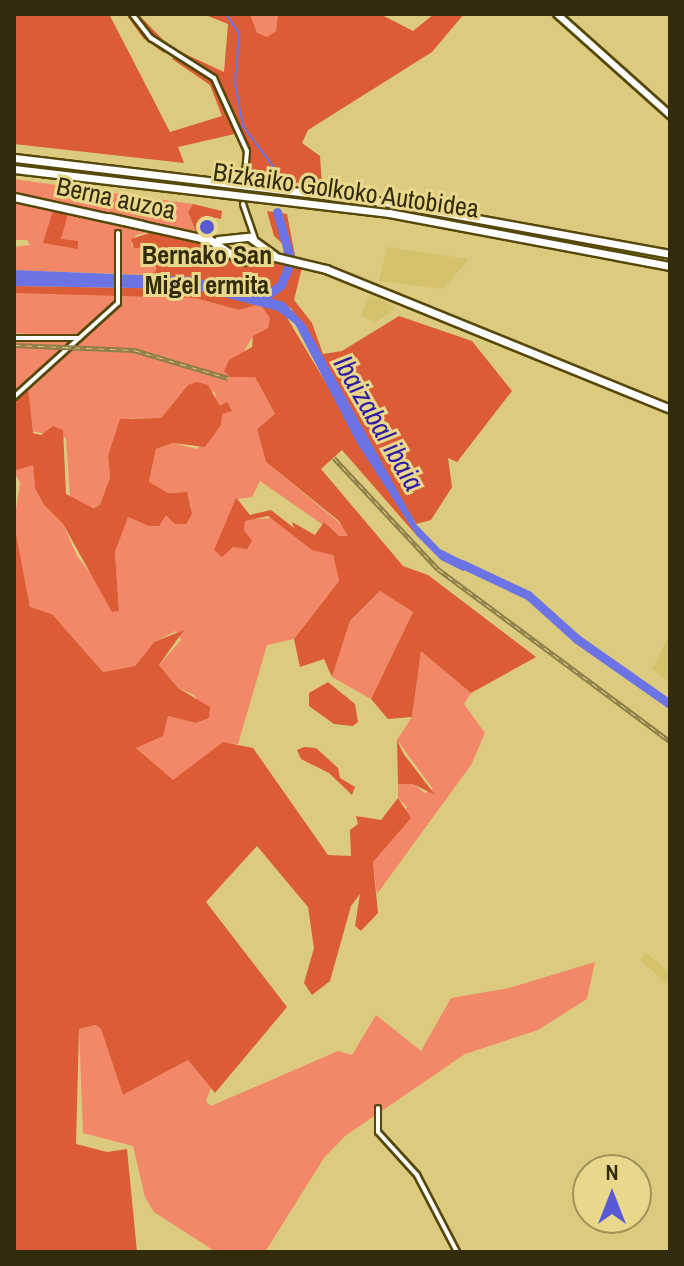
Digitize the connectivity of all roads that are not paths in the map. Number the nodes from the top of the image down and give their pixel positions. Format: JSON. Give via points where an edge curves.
{"nodes":[{"id":1,"x":132,"y":14,"type":"edge"},
{"id":2,"x":557,"y":14,"type":"edge"},
{"id":3,"x":670,"y":115,"type":"edge"},
{"id":4,"x":14,"y":158,"type":"edge"},
{"id":5,"x":14,"y":169,"type":"edge"},
{"id":6,"x":245,"y":176,"type":"tunnel mouth"},
{"id":7,"x":14,"y":197,"type":"edge"},
{"id":8,"x":243,"y":204,"type":"tunnel mouth"},
{"id":9,"x":99,"y":212,"type":"junction"},
{"id":10,"x":248,"y":216,"type":"junction"},
{"id":11,"x":116,"y":222,"type":"junction"},
{"id":12,"x":126,"y":225,"type":"junction"},
{"id":13,"x":149,"y":225,"type":"junction"},
{"id":14,"x":118,"y":233,"type":"junction"},
{"id":15,"x":241,"y":238,"type":"junction"},
{"id":16,"x":210,"y":240,"type":"junction"},
{"id":17,"x":257,"y":243,"type":"junction"},
{"id":18,"x":234,"y":251,"type":"junction"},
{"id":19,"x":670,"y":254,"type":"edge"},
{"id":20,"x":280,"y":257,"type":"junction"},
{"id":21,"x":253,"y":259,"type":"junction"},
{"id":22,"x":670,"y":266,"type":"edge"},
{"id":23,"x":85,"y":335,"type":"junction"},
{"id":24,"x":14,"y":338,"type":"edge"},
{"id":25,"x":14,"y":397,"type":"edge"},
{"id":26,"x":670,"y":409,"type":"edge"},
{"id":27,"x":378,"y":1108,"type":"dead end"},
{"id":28,"x":457,"y":1252,"type":"edge"}],
"edges":[{"from":1,"to":6,"type":"street","via":[[151,38],[214,78],[248,151]]},
{"from":2,"to":3,"type":"street"},
{"from":4,"to":19,"type":"highway","name":"Bizkaiko Golkoko Autobidea","via":[[390,203]]},
{"from":5,"to":22,"type":"highway","name":"Bizkaiko Golkoko Autobidea","via":[[389,213]]},
{"from":7,"to":9,"type":"highway","name":"Berna auzoa"},
{"from":8,"to":10,"type":"street"},
{"from":9,"to":11,"type":"highway"},
{"from":9,"to":13,"type":"highway","name":"Berna auzoa"},
{"from":10,"to":15,"type":"street"},
{"from":10,"to":17,"type":"street"},
{"from":11,"to":12,"type":"highway"},
{"from":11,"to":14,"type":"highway"},
{"from":12,"to":13,"type":"highway"},
{"from":12,"to":14,"type":"highway"},
{"from":13,"to":16,"type":"highway","name":"Berna auzoa"},
{"from":14,"to":23,"type":"street","name":"Berna auzoa","via":[[118,303]]},
{"from":15,"to":16,"type":"highway"},
{"from":15,"to":17,"type":"highway"},
{"from":15,"to":18,"type":"highway"},
{"from":16,"to":18,"type":"highway"},
{"from":17,"to":20,"type":"highway"},
{"from":17,"to":21,"type":"highway"},
{"from":18,"to":21,"type":"highway","via":[[241,261]]},
{"from":20,"to":21,"type":"highway"},
{"from":20,"to":26,"type":"highway","via":[[326,269]]},
{"from":23,"to":24,"type":"street"},
{"from":23,"to":25,"type":"street","name":"Berna auzoa"},
{"from":27,"to":28,"type":"street","via":[[378,1132],[417,1175]]}]}
